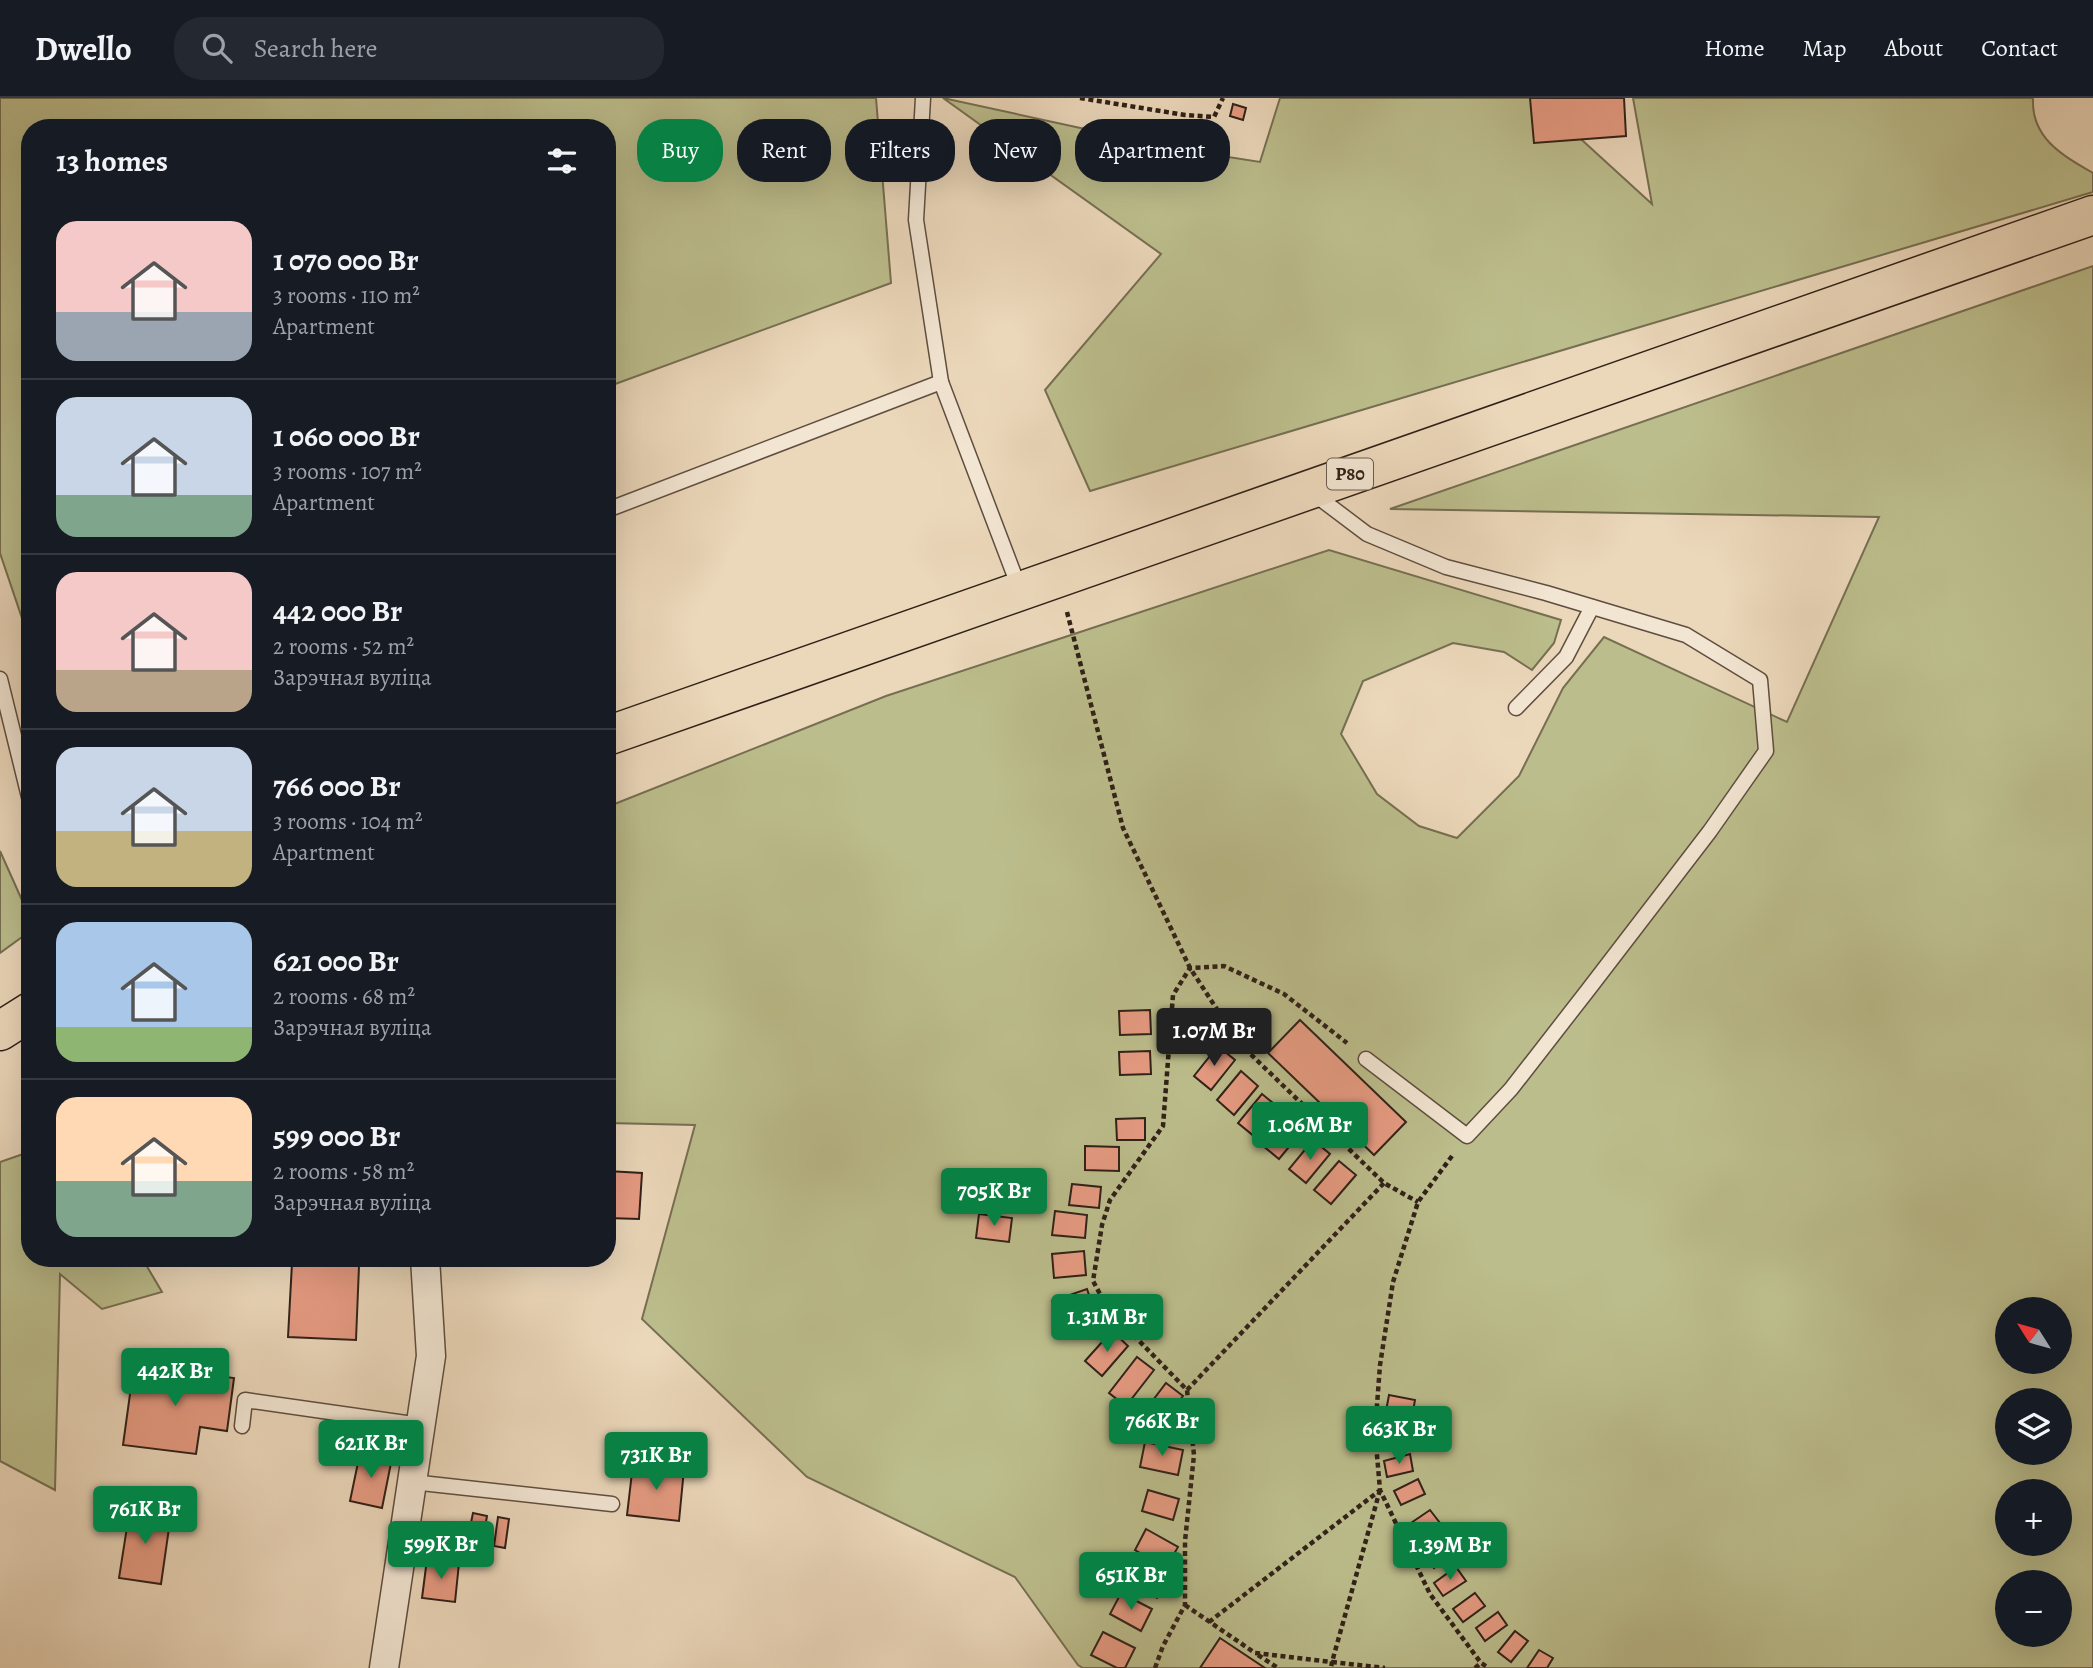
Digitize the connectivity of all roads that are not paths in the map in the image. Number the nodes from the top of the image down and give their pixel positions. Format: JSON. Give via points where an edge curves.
{"nodes":[{"id":1,"x":923,"y":98,"type":"edge"},
{"id":2,"x":2093,"y":215,"type":"edge"},
{"id":3,"x":941,"y":382,"type":"junction"},
{"id":4,"x":1307,"y":489,"type":"junction"},
{"id":5,"x":616,"y":507,"type":"edge"},
{"id":6,"x":1020,"y":590,"type":"junction"},
{"id":7,"x":1592,"y":607,"type":"junction"},
{"id":8,"x":0,"y":679,"type":"edge"},
{"id":9,"x":1516,"y":708,"type":"dead end"},
{"id":10,"x":616,"y":733,"type":"edge"},
{"id":11,"x":21,"y":764,"type":"edge"},
{"id":12,"x":21,"y":1018,"type":"edge"},
{"id":13,"x":0,"y":1031,"type":"edge"},
{"id":14,"x":1366,"y":1059,"type":"road end"},
{"id":15,"x":426,"y":1267,"type":"edge"},
{"id":16,"x":242,"y":1426,"type":"dead end"},
{"id":17,"x":420,"y":1426,"type":"junction"},
{"id":18,"x":412,"y":1482,"type":"junction"},
{"id":19,"x":612,"y":1504,"type":"dead end"},
{"id":20,"x":384,"y":1668,"type":"edge"}],
"edges":[{"from":1,"to":3,"type":"lane","via":[[916,220]]},
{"from":2,"to":4,"type":"main road","number":"Р80"},
{"from":3,"to":5,"type":"lane"},
{"from":3,"to":6,"type":"lane"},
{"from":4,"to":6,"type":"main road","number":"Р80"},
{"from":4,"to":7,"type":"lane","via":[[1367,534],[1446,568]]},
{"from":6,"to":10,"type":"main road","number":"Р80"},
{"from":7,"to":9,"type":"lane","via":[[1566,657]]},
{"from":7,"to":14,"type":"lane","via":[[1686,635],[1760,680],[1766,751],[1588,990],[1511,1089],[1467,1136]]},
{"from":8,"to":11,"type":"lane"},
{"from":12,"to":13,"type":"main road"},
{"from":15,"to":17,"type":"street","via":[[431,1356]]},
{"from":16,"to":17,"type":"lane","via":[[245,1400]]},
{"from":17,"to":18,"type":"street"},
{"from":18,"to":19,"type":"lane"},
{"from":18,"to":20,"type":"street"}]}
